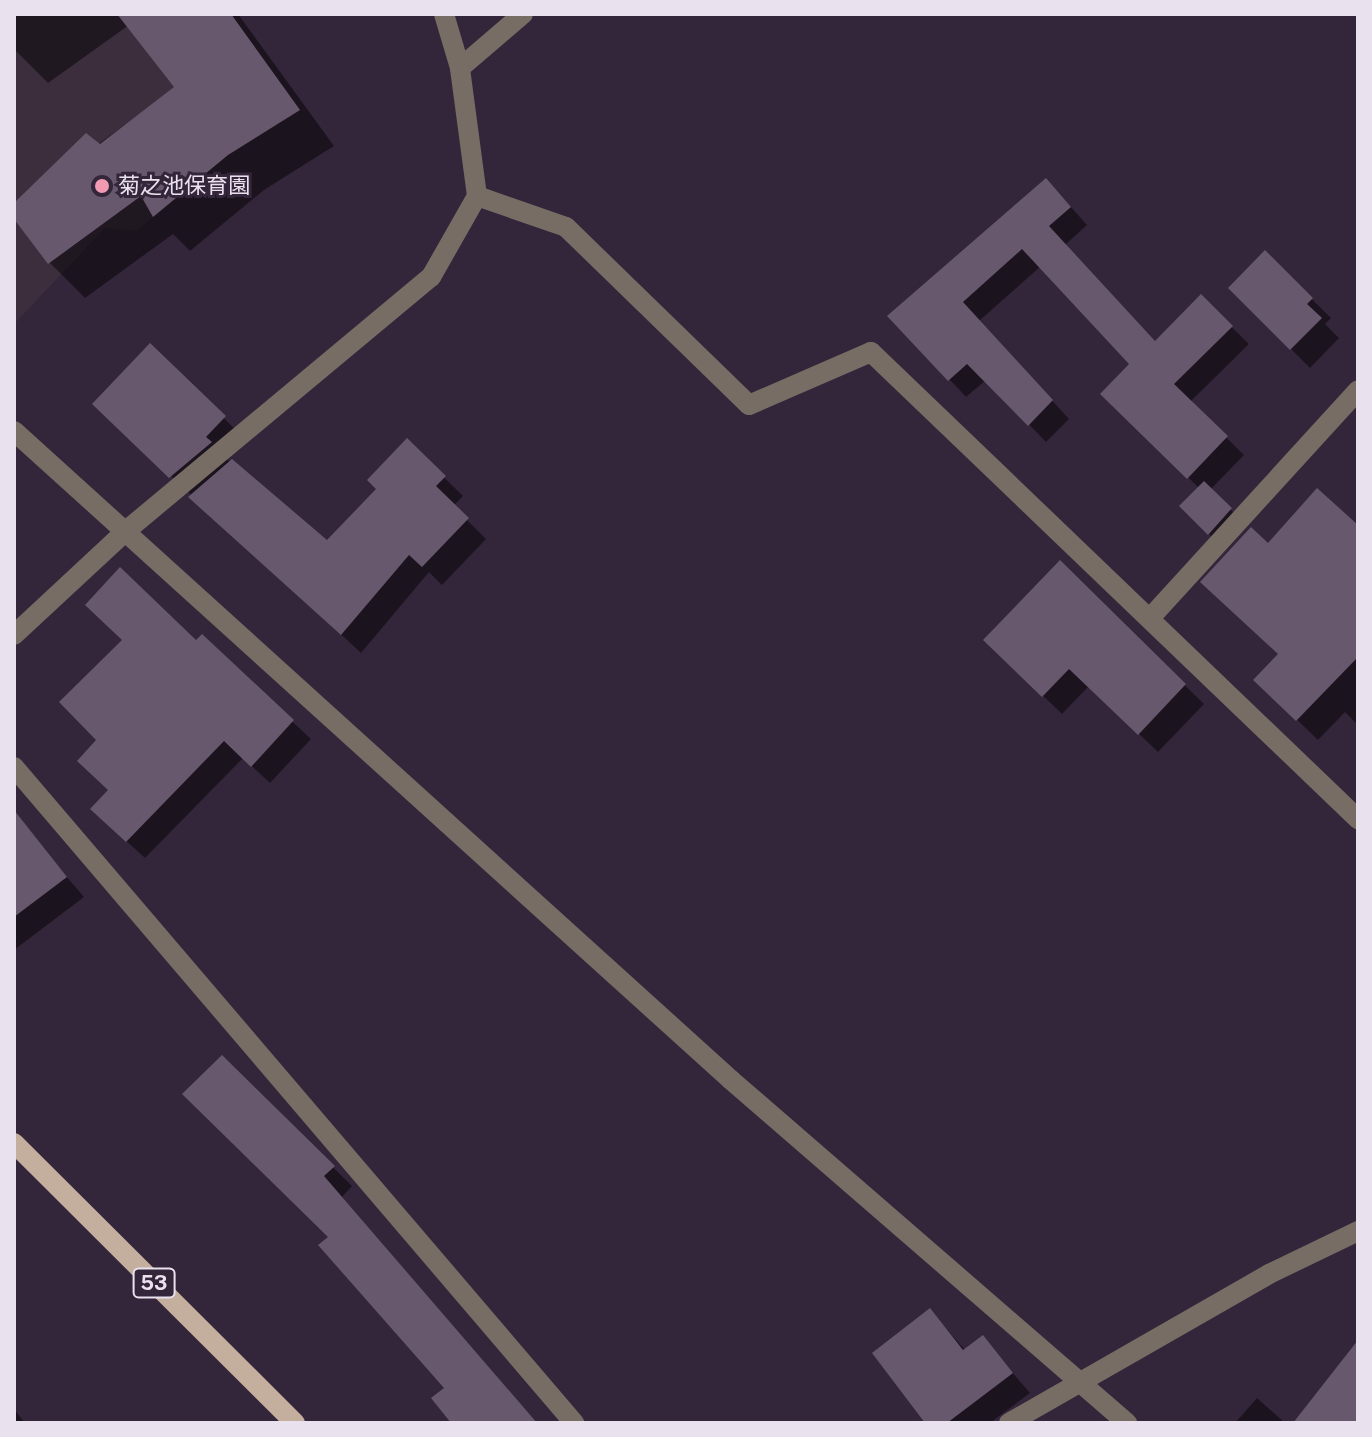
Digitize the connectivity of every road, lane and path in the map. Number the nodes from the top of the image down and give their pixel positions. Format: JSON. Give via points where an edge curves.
{"nodes":[{"id":1,"x":444,"y":14,"type":"edge"},
{"id":2,"x":523,"y":14,"type":"edge"},
{"id":3,"x":460,"y":68,"type":"junction"},
{"id":4,"x":477,"y":196,"type":"junction"},
{"id":5,"x":1358,"y":390,"type":"edge"},
{"id":6,"x":14,"y":431,"type":"edge"},
{"id":7,"x":127,"y":530,"type":"junction"},
{"id":8,"x":1151,"y":617,"type":"junction"},
{"id":9,"x":14,"y":635,"type":"edge"},
{"id":10,"x":14,"y":767,"type":"edge"},
{"id":11,"x":1358,"y":819,"type":"edge"},
{"id":12,"x":14,"y":1143,"type":"edge"},
{"id":13,"x":1358,"y":1231,"type":"edge"},
{"id":14,"x":1080,"y":1384,"type":"junction"},
{"id":15,"x":295,"y":1423,"type":"edge"},
{"id":16,"x":574,"y":1423,"type":"edge"},
{"id":17,"x":1009,"y":1423,"type":"edge"},
{"id":18,"x":1127,"y":1423,"type":"edge"}],
"edges":[{"from":1,"to":3,"type":"street"},
{"from":2,"to":3,"type":"street"},
{"from":3,"to":4,"type":"street"},
{"from":4,"to":7,"type":"street","via":[[431,277]]},
{"from":4,"to":8,"type":"street","via":[[566,227],[749,405],[871,352]]},
{"from":5,"to":8,"type":"street"},
{"from":6,"to":7,"type":"street"},
{"from":7,"to":9,"type":"street"},
{"from":7,"to":14,"type":"street","via":[[731,1080]]},
{"from":8,"to":11,"type":"street"},
{"from":10,"to":16,"type":"street"},
{"from":12,"to":15,"type":"main road","number":"53"},
{"from":13,"to":14,"type":"street","via":[[1269,1274]]},
{"from":14,"to":17,"type":"street"},
{"from":14,"to":18,"type":"street"}]}
